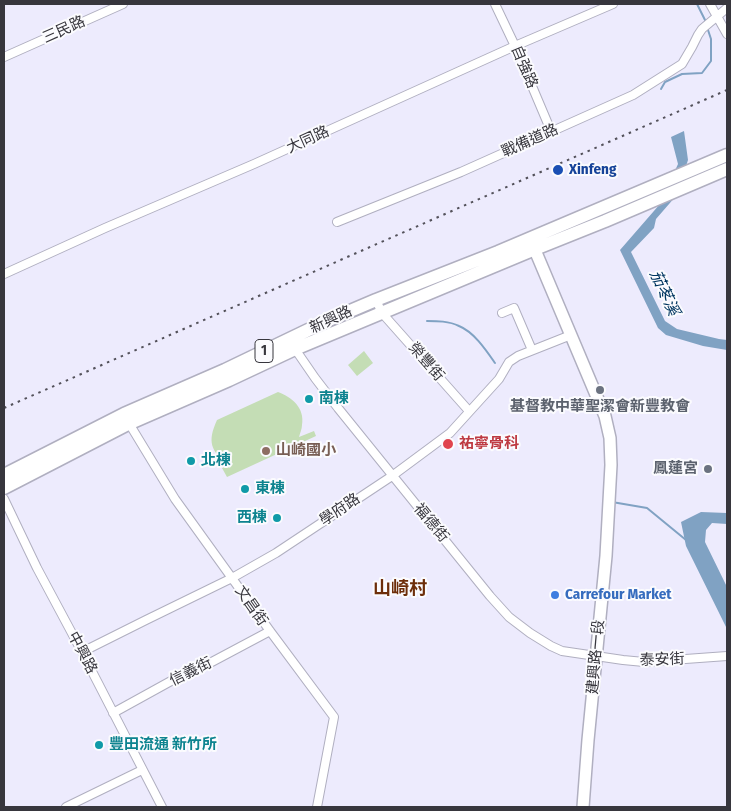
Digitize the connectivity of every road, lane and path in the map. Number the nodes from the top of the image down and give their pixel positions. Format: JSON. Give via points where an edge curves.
{"nodes":[{"id":1,"x":123,"y":4,"type":"edge"},
{"id":2,"x":495,"y":4,"type":"edge"},
{"id":3,"x":613,"y":4,"type":"edge"},
{"id":4,"x":710,"y":4,"type":"edge"},
{"id":5,"x":727,"y":8,"type":"edge"},
{"id":6,"x":717,"y":16,"type":"junction"},
{"id":7,"x":727,"y":34,"type":"edge"},
{"id":8,"x":515,"y":46,"type":"junction"},
{"id":9,"x":4,"y":56,"type":"edge"},
{"id":10,"x":551,"y":132,"type":"junction"},
{"id":11,"x":727,"y":155,"type":"edge"},
{"id":12,"x":727,"y":169,"type":"edge"},
{"id":13,"x":336,"y":222,"type":"dead end"},
{"id":14,"x":533,"y":244,"type":"junction"},
{"id":15,"x":4,"y":274,"type":"edge"},
{"id":16,"x":376,"y":300,"type":"junction"},
{"id":17,"x":382,"y":312,"type":"junction"},
{"id":18,"x":502,"y":313,"type":"dead end"},
{"id":19,"x":571,"y":335,"type":"junction"},
{"id":20,"x":292,"y":344,"type":"junction"},
{"id":21,"x":532,"y":350,"type":"junction"},
{"id":22,"x":469,"y":411,"type":"junction"},
{"id":23,"x":126,"y":419,"type":"junction"},
{"id":24,"x":4,"y":475,"type":"edge"},
{"id":25,"x":392,"y":476,"type":"junction"},
{"id":26,"x":4,"y":488,"type":"edge"},
{"id":27,"x":4,"y":499,"type":"edge"},
{"id":28,"x":232,"y":578,"type":"junction"},
{"id":29,"x":270,"y":632,"type":"junction"},
{"id":30,"x":82,"y":652,"type":"junction"},
{"id":31,"x":597,"y":656,"type":"junction"},
{"id":32,"x":727,"y":656,"type":"edge"},
{"id":33,"x":113,"y":713,"type":"junction"},
{"id":34,"x":142,"y":770,"type":"junction"},
{"id":35,"x":66,"y":807,"type":"edge"},
{"id":36,"x":162,"y":807,"type":"edge"},
{"id":37,"x":317,"y":807,"type":"edge"},
{"id":38,"x":583,"y":807,"type":"edge"}],
"edges":[{"from":1,"to":9,"type":"street","name":"三民路"},
{"from":2,"to":8,"type":"street","name":"自強路"},
{"from":3,"to":8,"type":"street","name":"大同路"},
{"from":4,"to":6,"type":"street"},
{"from":5,"to":6,"type":"street"},
{"from":6,"to":7,"type":"street"},
{"from":6,"to":10,"type":"street","name":"戰備道路","via":[[702,29],[682,64],[633,95]]},
{"from":8,"to":10,"type":"street","name":"自強路"},
{"from":8,"to":15,"type":"street","name":"大同路"},
{"from":10,"to":13,"type":"street","name":"戰備道路"},
{"from":11,"to":14,"type":"main road","name":"新興路","number":"1"},
{"from":12,"to":14,"type":"main road","name":"新興路","number":"1","via":[[655,200]]},
{"from":14,"to":16,"type":"main road","name":"新興路","number":"1"},
{"from":14,"to":17,"type":"main road","name":"新興路","number":"1"},
{"from":14,"to":19,"type":"street","name":"建興路一段"},
{"from":16,"to":17,"type":"street","name":"榮豐街"},
{"from":16,"to":20,"type":"main road","name":"新興路","number":"1","via":[[329,320]]},
{"from":17,"to":20,"type":"main road","name":"新興路","number":"1","via":[[335,334]]},
{"from":17,"to":22,"type":"street","name":"榮豐街"},
{"from":18,"to":21,"type":"street","via":[[514,308]]},
{"from":19,"to":21,"type":"street","name":"學府路"},
{"from":19,"to":31,"type":"street","name":"建興路一段","via":[[605,416],[610,438],[606,556]]},
{"from":20,"to":23,"type":"main road","name":"新興路","number":"1","via":[[229,380]]},
{"from":20,"to":25,"type":"street","name":"福德街","via":[[314,378]]},
{"from":21,"to":22,"type":"street","name":"學府路","via":[[509,362],[499,379]]},
{"from":22,"to":25,"type":"street","name":"學府路","via":[[450,432]]},
{"from":23,"to":24,"type":"main road","name":"新興路","number":"1"},
{"from":23,"to":26,"type":"main road","name":"新興路","number":"1"},
{"from":23,"to":28,"type":"street","name":"文昌街","via":[[175,499]]},
{"from":25,"to":28,"type":"street","name":"學府路","via":[[276,553]]},
{"from":25,"to":31,"type":"street","name":"福德街","via":[[509,617],[551,646]]},
{"from":27,"to":30,"type":"street","name":"中興路"},
{"from":28,"to":29,"type":"street","name":"文昌街"},
{"from":28,"to":30,"type":"street","name":"學府路"},
{"from":29,"to":33,"type":"street","name":"信義街"},
{"from":29,"to":37,"type":"street","name":"文昌街","via":[[334,717]]},
{"from":30,"to":33,"type":"street","name":"中興路"},
{"from":31,"to":32,"type":"street","name":"泰安街","via":[[644,662]]},
{"from":31,"to":38,"type":"street","name":"建興路一段"},
{"from":33,"to":34,"type":"street","name":"中興路"},
{"from":34,"to":35,"type":"street"},
{"from":34,"to":36,"type":"street","name":"中興路"}]}
